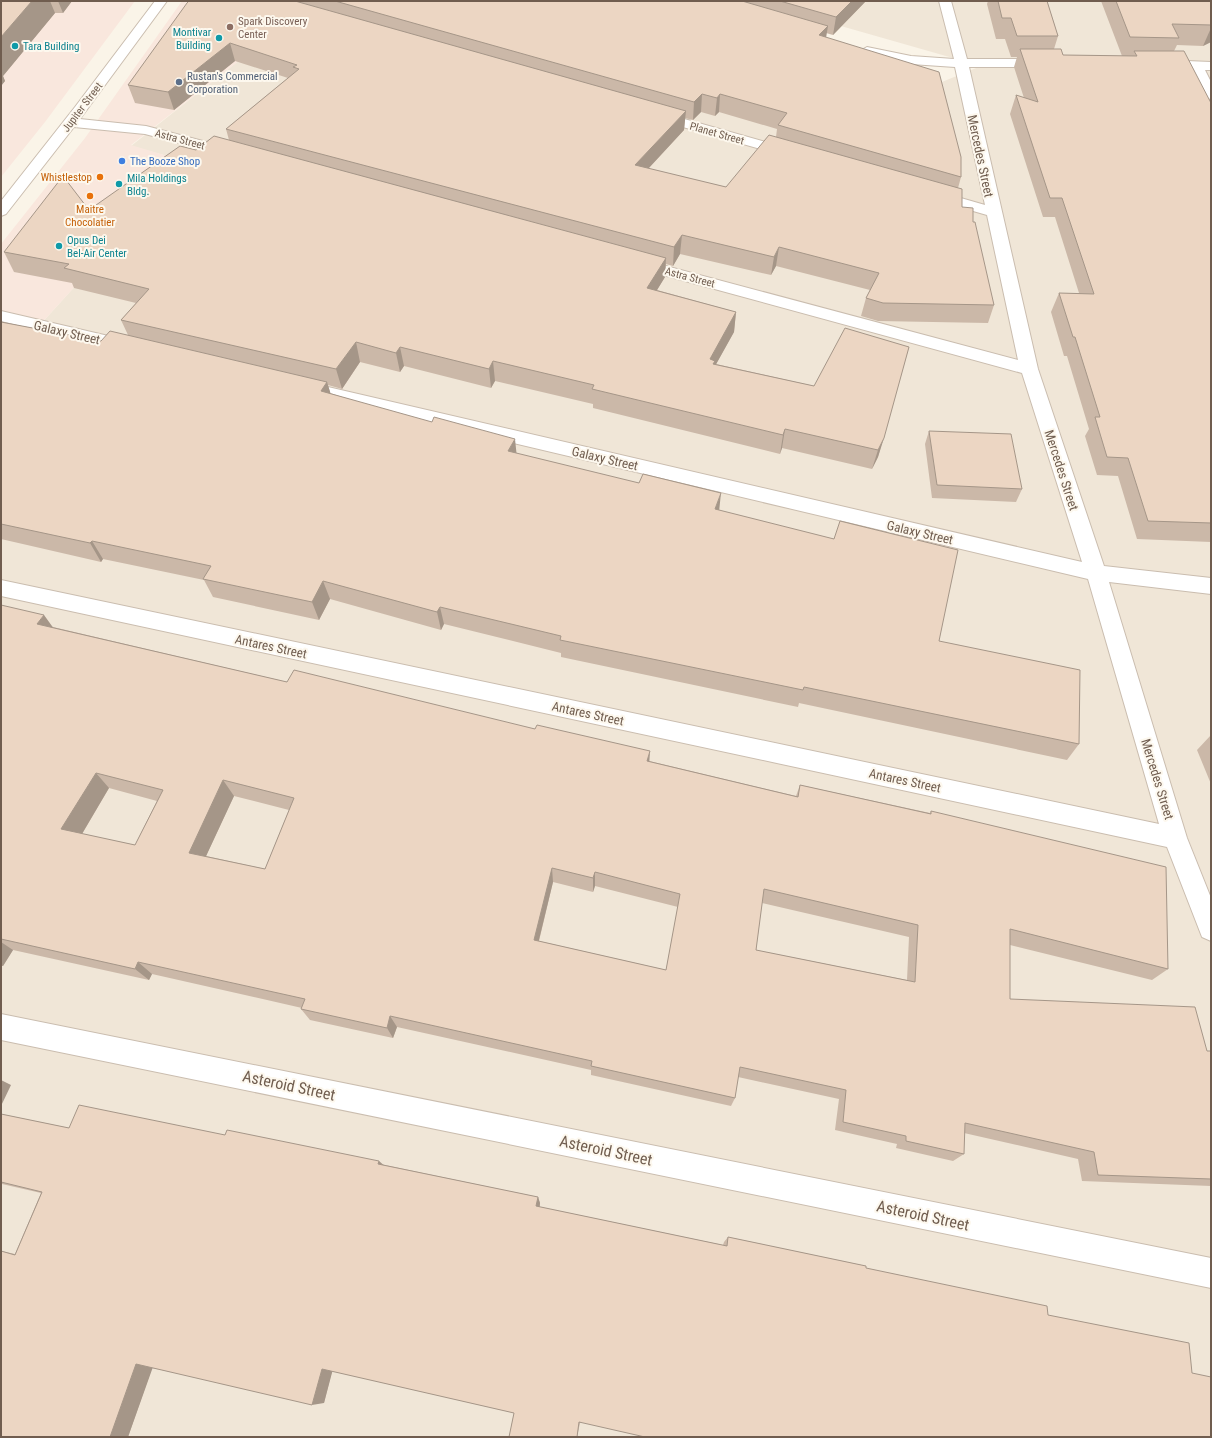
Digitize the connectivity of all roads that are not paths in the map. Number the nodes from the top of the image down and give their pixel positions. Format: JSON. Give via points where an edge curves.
{"nodes":[{"id":1,"x":161,"y":1,"type":"edge"},
{"id":2,"x":945,"y":1,"type":"edge"},
{"id":3,"x":852,"y":46,"type":"edge"},
{"id":4,"x":961,"y":62,"type":"junction"},
{"id":5,"x":1056,"y":63,"type":"edge"},
{"id":6,"x":1150,"y":64,"type":"edge"},
{"id":7,"x":1196,"y":65,"type":"junction"},
{"id":8,"x":1211,"y":66,"type":"edge"},
{"id":9,"x":1211,"y":95,"type":"edge"},
{"id":10,"x":640,"y":111,"type":"edge"},
{"id":11,"x":71,"y":122,"type":"junction"},
{"id":12,"x":246,"y":157,"type":"edge"},
{"id":13,"x":801,"y":157,"type":"edge"},
{"id":14,"x":924,"y":192,"type":"edge"},
{"id":15,"x":1,"y":211,"type":"edge"},
{"id":16,"x":993,"y":212,"type":"junction"},
{"id":17,"x":622,"y":259,"type":"edge"},
{"id":18,"x":1,"y":316,"type":"edge"},
{"id":19,"x":148,"y":351,"type":"edge"},
{"id":20,"x":1029,"y":369,"type":"junction"},
{"id":21,"x":288,"y":384,"type":"edge"},
{"id":22,"x":1096,"y":573,"type":"junction"},
{"id":23,"x":1211,"y":586,"type":"edge"},
{"id":24,"x":1,"y":588,"type":"edge"},
{"id":25,"x":1175,"y":838,"type":"junction"},
{"id":26,"x":1211,"y":929,"type":"edge"},
{"id":27,"x":1,"y":1027,"type":"edge"},
{"id":28,"x":1211,"y":1273,"type":"edge"}],
"edges":[{"from":1,"to":11,"type":"street","name":"Jupiter Street"},
{"from":2,"to":4,"type":"street","name":"Mercedes Street"},
{"from":3,"to":4,"type":"street","via":[[898,59]]},
{"from":4,"to":5,"type":"street"},
{"from":4,"to":16,"type":"street","name":"Mercedes Street"},
{"from":6,"to":7,"type":"street"},
{"from":7,"to":8,"type":"street"},
{"from":7,"to":9,"type":"street"},
{"from":10,"to":13,"type":"street","name":"Planet Street"},
{"from":11,"to":12,"type":"street","name":"Astra Street","via":[[146,130]]},
{"from":11,"to":15,"type":"street","name":"Jupiter Street"},
{"from":14,"to":16,"type":"street"},
{"from":16,"to":20,"type":"street","name":"Mercedes Street"},
{"from":17,"to":20,"type":"street","name":"Astra Street"},
{"from":18,"to":19,"type":"street","name":"Galaxy Street"},
{"from":20,"to":22,"type":"street","name":"Mercedes Street"},
{"from":21,"to":22,"type":"street","name":"Galaxy Street"},
{"from":22,"to":23,"type":"street","name":"Galaxy Street"},
{"from":22,"to":25,"type":"street","name":"Mercedes Street"},
{"from":24,"to":25,"type":"street","name":"Antares Street"},
{"from":25,"to":26,"type":"street","name":"Mercedes Street"},
{"from":27,"to":28,"type":"street","name":"Asteroid Street"}]}
